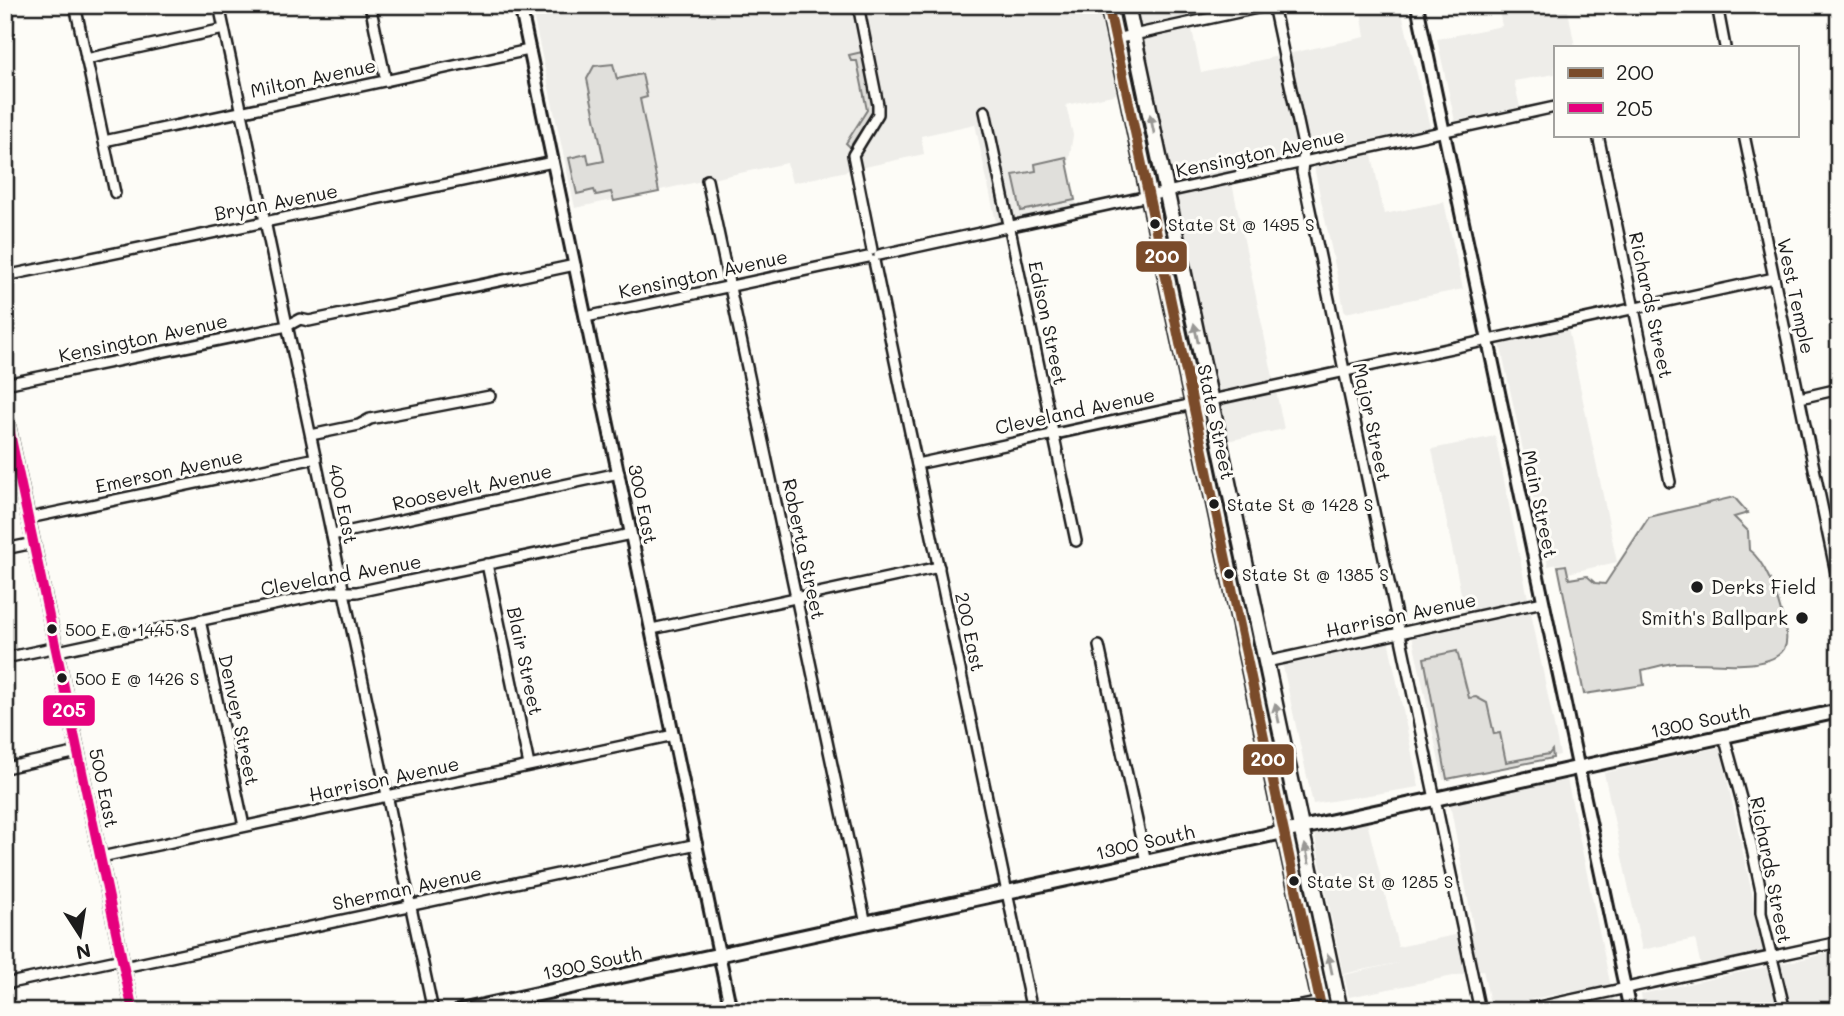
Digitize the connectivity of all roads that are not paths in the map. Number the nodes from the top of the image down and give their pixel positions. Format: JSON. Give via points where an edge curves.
{"nodes":[{"id":1,"x":75,"y":5,"type":"edge"},
{"id":2,"x":219,"y":5,"type":"edge"},
{"id":3,"x":370,"y":5,"type":"edge"},
{"id":4,"x":520,"y":5,"type":"edge"},
{"id":5,"x":858,"y":5,"type":"edge"},
{"id":6,"x":1108,"y":5,"type":"edge"},
{"id":7,"x":1127,"y":5,"type":"edge"},
{"id":8,"x":1272,"y":5,"type":"edge"},
{"id":9,"x":1417,"y":5,"type":"edge"},
{"id":10,"x":1717,"y":5,"type":"edge"},
{"id":11,"x":224,"y":29,"type":"junction"},
{"id":12,"x":1133,"y":35,"type":"junction"},
{"id":13,"x":1115,"y":39,"type":"junction"},
{"id":14,"x":1725,"y":46,"type":"edge"},
{"id":15,"x":529,"y":50,"type":"junction"},
{"id":16,"x":86,"y":59,"type":"junction"},
{"id":17,"x":386,"y":80,"type":"junction"},
{"id":18,"x":1554,"y":107,"type":"edge"},
{"id":19,"x":242,"y":111,"type":"junction"},
{"id":20,"x":985,"y":111,"type":"dead end"},
{"id":21,"x":1443,"y":131,"type":"junction"},
{"id":22,"x":1598,"y":136,"type":"edge"},
{"id":23,"x":1744,"y":136,"type":"edge"},
{"id":24,"x":104,"y":141,"type":"junction"},
{"id":25,"x":1303,"y":161,"type":"junction"},
{"id":26,"x":553,"y":162,"type":"junction"},
{"id":27,"x":707,"y":180,"type":"dead end"},
{"id":28,"x":1166,"y":191,"type":"junction"},
{"id":29,"x":115,"y":193,"type":"dead end"},
{"id":30,"x":1149,"y":195,"type":"junction"},
{"id":31,"x":265,"y":222,"type":"junction"},
{"id":32,"x":1009,"y":226,"type":"junction"},
{"id":33,"x":873,"y":256,"type":"junction"},
{"id":34,"x":575,"y":265,"type":"junction"},
{"id":35,"x":5,"y":276,"type":"edge"},
{"id":36,"x":1774,"y":278,"type":"junction"},
{"id":37,"x":730,"y":286,"type":"junction"},
{"id":38,"x":1634,"y":308,"type":"junction"},
{"id":39,"x":586,"y":317,"type":"junction"},
{"id":40,"x":287,"y":326,"type":"junction"},
{"id":41,"x":1487,"y":340,"type":"junction"},
{"id":42,"x":1343,"y":371,"type":"junction"},
{"id":43,"x":5,"y":384,"type":"edge"},
{"id":44,"x":1839,"y":389,"type":"edge"},
{"id":45,"x":490,"y":396,"type":"dead end"},
{"id":46,"x":1800,"y":398,"type":"junction"},
{"id":47,"x":1211,"y":400,"type":"junction"},
{"id":48,"x":1193,"y":403,"type":"junction"},
{"id":49,"x":5,"y":409,"type":"edge"},
{"id":50,"x":1054,"y":434,"type":"junction"},
{"id":51,"x":311,"y":435,"type":"junction"},
{"id":52,"x":8,"y":439,"type":"edge"},
{"id":53,"x":316,"y":458,"type":"junction"},
{"id":54,"x":917,"y":464,"type":"junction"},
{"id":55,"x":619,"y":473,"type":"junction"},
{"id":56,"x":1670,"y":482,"type":"dead end"},
{"id":57,"x":29,"y":518,"type":"junction"},
{"id":58,"x":631,"y":534,"type":"junction"},
{"id":59,"x":332,"y":535,"type":"junction"},
{"id":60,"x":1076,"y":541,"type":"dead end"},
{"id":61,"x":34,"y":542,"type":"junction"},
{"id":62,"x":5,"y":549,"type":"edge"},
{"id":63,"x":487,"y":564,"type":"junction"},
{"id":64,"x":939,"y":567,"type":"junction"},
{"id":65,"x":1839,"y":587,"type":"edge"},
{"id":66,"x":344,"y":592,"type":"junction"},
{"id":67,"x":796,"y":598,"type":"junction"},
{"id":68,"x":1543,"y":602,"type":"junction"},
{"id":69,"x":200,"y":620,"type":"junction"},
{"id":70,"x":652,"y":629,"type":"junction"},
{"id":71,"x":1399,"y":633,"type":"junction"},
{"id":72,"x":1099,"y":646,"type":"dead end"},
{"id":73,"x":57,"y":649,"type":"junction"},
{"id":74,"x":5,"y":658,"type":"edge"},
{"id":75,"x":1266,"y":662,"type":"junction"},
{"id":76,"x":1839,"y":711,"type":"edge"},
{"id":77,"x":674,"y":734,"type":"junction"},
{"id":78,"x":1724,"y":736,"type":"junction"},
{"id":79,"x":78,"y":752,"type":"junction"},
{"id":80,"x":530,"y":765,"type":"junction"},
{"id":81,"x":1578,"y":767,"type":"junction"},
{"id":82,"x":5,"y":768,"type":"edge"},
{"id":83,"x":388,"y":796,"type":"junction"},
{"id":84,"x":1433,"y":799,"type":"junction"},
{"id":85,"x":244,"y":826,"type":"junction"},
{"id":86,"x":1301,"y":827,"type":"junction"},
{"id":87,"x":1283,"y":831,"type":"junction"},
{"id":88,"x":697,"y":844,"type":"junction"},
{"id":89,"x":101,"y":857,"type":"junction"},
{"id":90,"x":1146,"y":862,"type":"junction"},
{"id":91,"x":1007,"y":894,"type":"junction"},
{"id":92,"x":412,"y":905,"type":"junction"},
{"id":93,"x":866,"y":924,"type":"junction"},
{"id":94,"x":1839,"y":942,"type":"edge"},
{"id":95,"x":719,"y":955,"type":"junction"},
{"id":96,"x":1770,"y":957,"type":"junction"},
{"id":97,"x":123,"y":963,"type":"junction"},
{"id":98,"x":5,"y":984,"type":"edge"},
{"id":99,"x":1625,"y":988,"type":"junction"},
{"id":100,"x":1322,"y":1006,"type":"edge"},
{"id":101,"x":133,"y":1011,"type":"edge"},
{"id":102,"x":433,"y":1011,"type":"edge"},
{"id":103,"x":460,"y":1011,"type":"edge"},
{"id":104,"x":731,"y":1011,"type":"edge"},
{"id":105,"x":1032,"y":1011,"type":"edge"},
{"id":106,"x":1277,"y":1011,"type":"edge"},
{"id":107,"x":1340,"y":1011,"type":"edge"},
{"id":108,"x":1480,"y":1011,"type":"edge"},
{"id":109,"x":1520,"y":1011,"type":"edge"},
{"id":110,"x":1630,"y":1011,"type":"edge"},
{"id":111,"x":1785,"y":1011,"type":"edge"}],
"edges":[{"from":1,"to":16,"type":"street"},
{"from":2,"to":11,"type":"street","name":"400 East"},
{"from":3,"to":17,"type":"street"},
{"from":4,"to":15,"type":"street","name":"300 East"},
{"from":5,"to":33,"type":"street","name":"200 East","via":[[878,114],[853,155]]},
{"from":6,"to":13,"type":"main road","name":"State Street"},
{"from":7,"to":12,"type":"main road","name":"State Street"},
{"from":8,"to":12,"type":"street"},
{"from":8,"to":25,"type":"street","name":"Major Street"},
{"from":9,"to":21,"type":"street","name":"Main Street"},
{"from":10,"to":14,"type":"street"},
{"from":11,"to":16,"type":"street"},
{"from":11,"to":19,"type":"street","name":"400 East"},
{"from":12,"to":13,"type":"street"},
{"from":28,"to":12,"type":"main road","name":"State Street","one_way":true},
{"from":13,"to":30,"type":"main road","name":"State Street"},
{"from":15,"to":17,"type":"street","name":"Milton Avenue"},
{"from":15,"to":26,"type":"street","name":"300 East"},
{"from":16,"to":24,"type":"street"},
{"from":17,"to":19,"type":"street","name":"Milton Avenue"},
{"from":18,"to":21,"type":"street","name":"Kensington Avenue"},
{"from":19,"to":24,"type":"street","name":"Milton Avenue"},
{"from":19,"to":31,"type":"street","name":"400 East"},
{"from":20,"to":32,"type":"street","name":"Edison Street"},
{"from":21,"to":25,"type":"street","name":"Kensington Avenue"},
{"from":21,"to":41,"type":"street","name":"Main Street"},
{"from":22,"to":38,"type":"street","name":"Richards Street"},
{"from":23,"to":36,"type":"street","name":"West Temple"},
{"from":24,"to":29,"type":"street"},
{"from":25,"to":28,"type":"street","name":"Kensington Avenue"},
{"from":25,"to":42,"type":"street","name":"Major Street"},
{"from":26,"to":31,"type":"street","name":"Bryan Avenue"},
{"from":26,"to":34,"type":"street","name":"300 East"},
{"from":27,"to":37,"type":"street","name":"Roberta Street"},
{"from":28,"to":30,"type":"street","name":"Kensington Avenue"},
{"from":47,"to":28,"type":"main road","name":"State Street","one_way":true},
{"from":30,"to":32,"type":"street","name":"Kensington Avenue"},
{"from":30,"to":48,"type":"main road","name":"State Street"},
{"from":31,"to":35,"type":"street","name":"Bryan Avenue"},
{"from":31,"to":40,"type":"street","name":"400 East"},
{"from":32,"to":33,"type":"street","name":"Kensington Avenue"},
{"from":32,"to":50,"type":"street","name":"Edison Street"},
{"from":33,"to":37,"type":"street","name":"Kensington Avenue"},
{"from":33,"to":54,"type":"street","name":"200 East"},
{"from":34,"to":39,"type":"street","name":"300 East"},
{"from":34,"to":40,"type":"street","name":"Kensington Avenue","via":[[309,321],[300,319]]},
{"from":36,"to":38,"type":"street","name":"Cleveland Avenue"},
{"from":36,"to":46,"type":"street","name":"West Temple"},
{"from":37,"to":39,"type":"street","name":"Kensington Avenue"},
{"from":37,"to":67,"type":"street","name":"Roberta Street"},
{"from":38,"to":41,"type":"street","name":"Cleveland Avenue"},
{"from":38,"to":56,"type":"street","name":"Richards Street"},
{"from":39,"to":55,"type":"street","name":"300 East"},
{"from":40,"to":43,"type":"street","name":"Kensington Avenue"},
{"from":40,"to":51,"type":"street","name":"400 East"},
{"from":41,"to":42,"type":"street","name":"Cleveland Avenue"},
{"from":41,"to":68,"type":"street","name":"Main Street"},
{"from":42,"to":47,"type":"street","name":"Cleveland Avenue"},
{"from":42,"to":71,"type":"street","name":"Major Street"},
{"from":44,"to":46,"type":"street"},
{"from":45,"to":51,"type":"street"},
{"from":46,"to":65,"type":"street","name":"West Temple"},
{"from":47,"to":48,"type":"street","name":"Cleveland Avenue"},
{"from":47,"to":75,"type":"main road","name":"State Street"},
{"from":48,"to":50,"type":"street","name":"Cleveland Avenue"},
{"from":48,"to":87,"type":"main road","name":"State Street"},
{"from":49,"to":52,"type":"street","name":"500 East"},
{"from":50,"to":54,"type":"street","name":"Cleveland Avenue"},
{"from":50,"to":60,"type":"street","name":"Edison Street"},
{"from":51,"to":53,"type":"street","name":"400 East"},
{"from":52,"to":57,"type":"street","name":"500 East"},
{"from":53,"to":57,"type":"street","name":"Emerson Avenue"},
{"from":53,"to":59,"type":"street","name":"400 East"},
{"from":54,"to":64,"type":"street","name":"200 East"},
{"from":55,"to":58,"type":"street","name":"300 East"},
{"from":55,"to":59,"type":"street","name":"Roosevelt Avenue"},
{"from":57,"to":61,"type":"street","name":"500 East"},
{"from":58,"to":63,"type":"street","name":"Cleveland Avenue"},
{"from":58,"to":70,"type":"street","name":"300 East"},
{"from":59,"to":66,"type":"street","name":"400 East"},
{"from":61,"to":62,"type":"street"},
{"from":61,"to":73,"type":"street","name":"500 East"},
{"from":63,"to":66,"type":"street","name":"Cleveland Avenue"},
{"from":63,"to":80,"type":"street","name":"Blair Street"},
{"from":64,"to":67,"type":"street"},
{"from":64,"to":91,"type":"street","name":"200 East"},
{"from":66,"to":69,"type":"street","name":"Cleveland Avenue"},
{"from":66,"to":83,"type":"street","name":"400 East"},
{"from":67,"to":70,"type":"street"},
{"from":67,"to":93,"type":"street","name":"Roberta Street"},
{"from":68,"to":71,"type":"street","name":"Harrison Avenue"},
{"from":68,"to":81,"type":"street","name":"Main Street"},
{"from":69,"to":73,"type":"street","name":"Cleveland Avenue"},
{"from":69,"to":85,"type":"street","name":"Denver Street"},
{"from":70,"to":77,"type":"street","name":"300 East"},
{"from":71,"to":75,"type":"street","name":"Harrison Avenue"},
{"from":71,"to":84,"type":"street","name":"Major Street"},
{"from":72,"to":90,"type":"street"},
{"from":73,"to":74,"type":"street","name":"Cleveland Avenue"},
{"from":73,"to":79,"type":"street","name":"500 East"},
{"from":86,"to":75,"type":"main road","name":"State Street","one_way":true},
{"from":76,"to":78,"type":"main road","name":"1300 South"},
{"from":77,"to":80,"type":"street","name":"Harrison Avenue"},
{"from":77,"to":88,"type":"street","name":"300 East"},
{"from":78,"to":81,"type":"main road","name":"1300 South"},
{"from":78,"to":96,"type":"street","name":"Richards Street","via":[[1761,891]]},
{"from":79,"to":82,"type":"street"},
{"from":79,"to":89,"type":"street","name":"500 East"},
{"from":80,"to":83,"type":"street","name":"Harrison Avenue"},
{"from":81,"to":84,"type":"main road","name":"1300 South"},
{"from":81,"to":99,"type":"street","name":"Main Street"},
{"from":83,"to":85,"type":"street","name":"Harrison Avenue"},
{"from":83,"to":92,"type":"street","name":"400 East"},
{"from":84,"to":86,"type":"main road","name":"1300 South"},
{"from":84,"to":108,"type":"street","name":"Major Street"},
{"from":85,"to":89,"type":"street","name":"Harrison Avenue"},
{"from":86,"to":87,"type":"main road","name":"1300 South"},
{"from":107,"to":86,"type":"main road","name":"State Street","one_way":true},
{"from":87,"to":90,"type":"main road","name":"1300 South"},
{"from":87,"to":100,"type":"main road","name":"State Street"},
{"from":88,"to":92,"type":"street","name":"Sherman Avenue"},
{"from":88,"to":95,"type":"street","name":"300 East"},
{"from":89,"to":97,"type":"street","name":"500 East"},
{"from":90,"to":91,"type":"main road","name":"1300 South"},
{"from":91,"to":93,"type":"main road","name":"1300 South"},
{"from":91,"to":105,"type":"street","name":"200 East"},
{"from":92,"to":97,"type":"street","name":"Sherman Avenue"},
{"from":92,"to":102,"type":"street","name":"400 East"},
{"from":93,"to":95,"type":"main road","name":"1300 South"},
{"from":94,"to":96,"type":"street"},
{"from":95,"to":103,"type":"main road","name":"1300 South"},
{"from":95,"to":104,"type":"street","name":"300 East"},
{"from":96,"to":99,"type":"street"},
{"from":96,"to":111,"type":"street","name":"Richards Street"},
{"from":97,"to":98,"type":"street","name":"Sherman Avenue"},
{"from":97,"to":101,"type":"street","name":"500 East"},
{"from":99,"to":109,"type":"street"},
{"from":99,"to":110,"type":"street","name":"Main Street"},
{"from":100,"to":106,"type":"street"}]}
